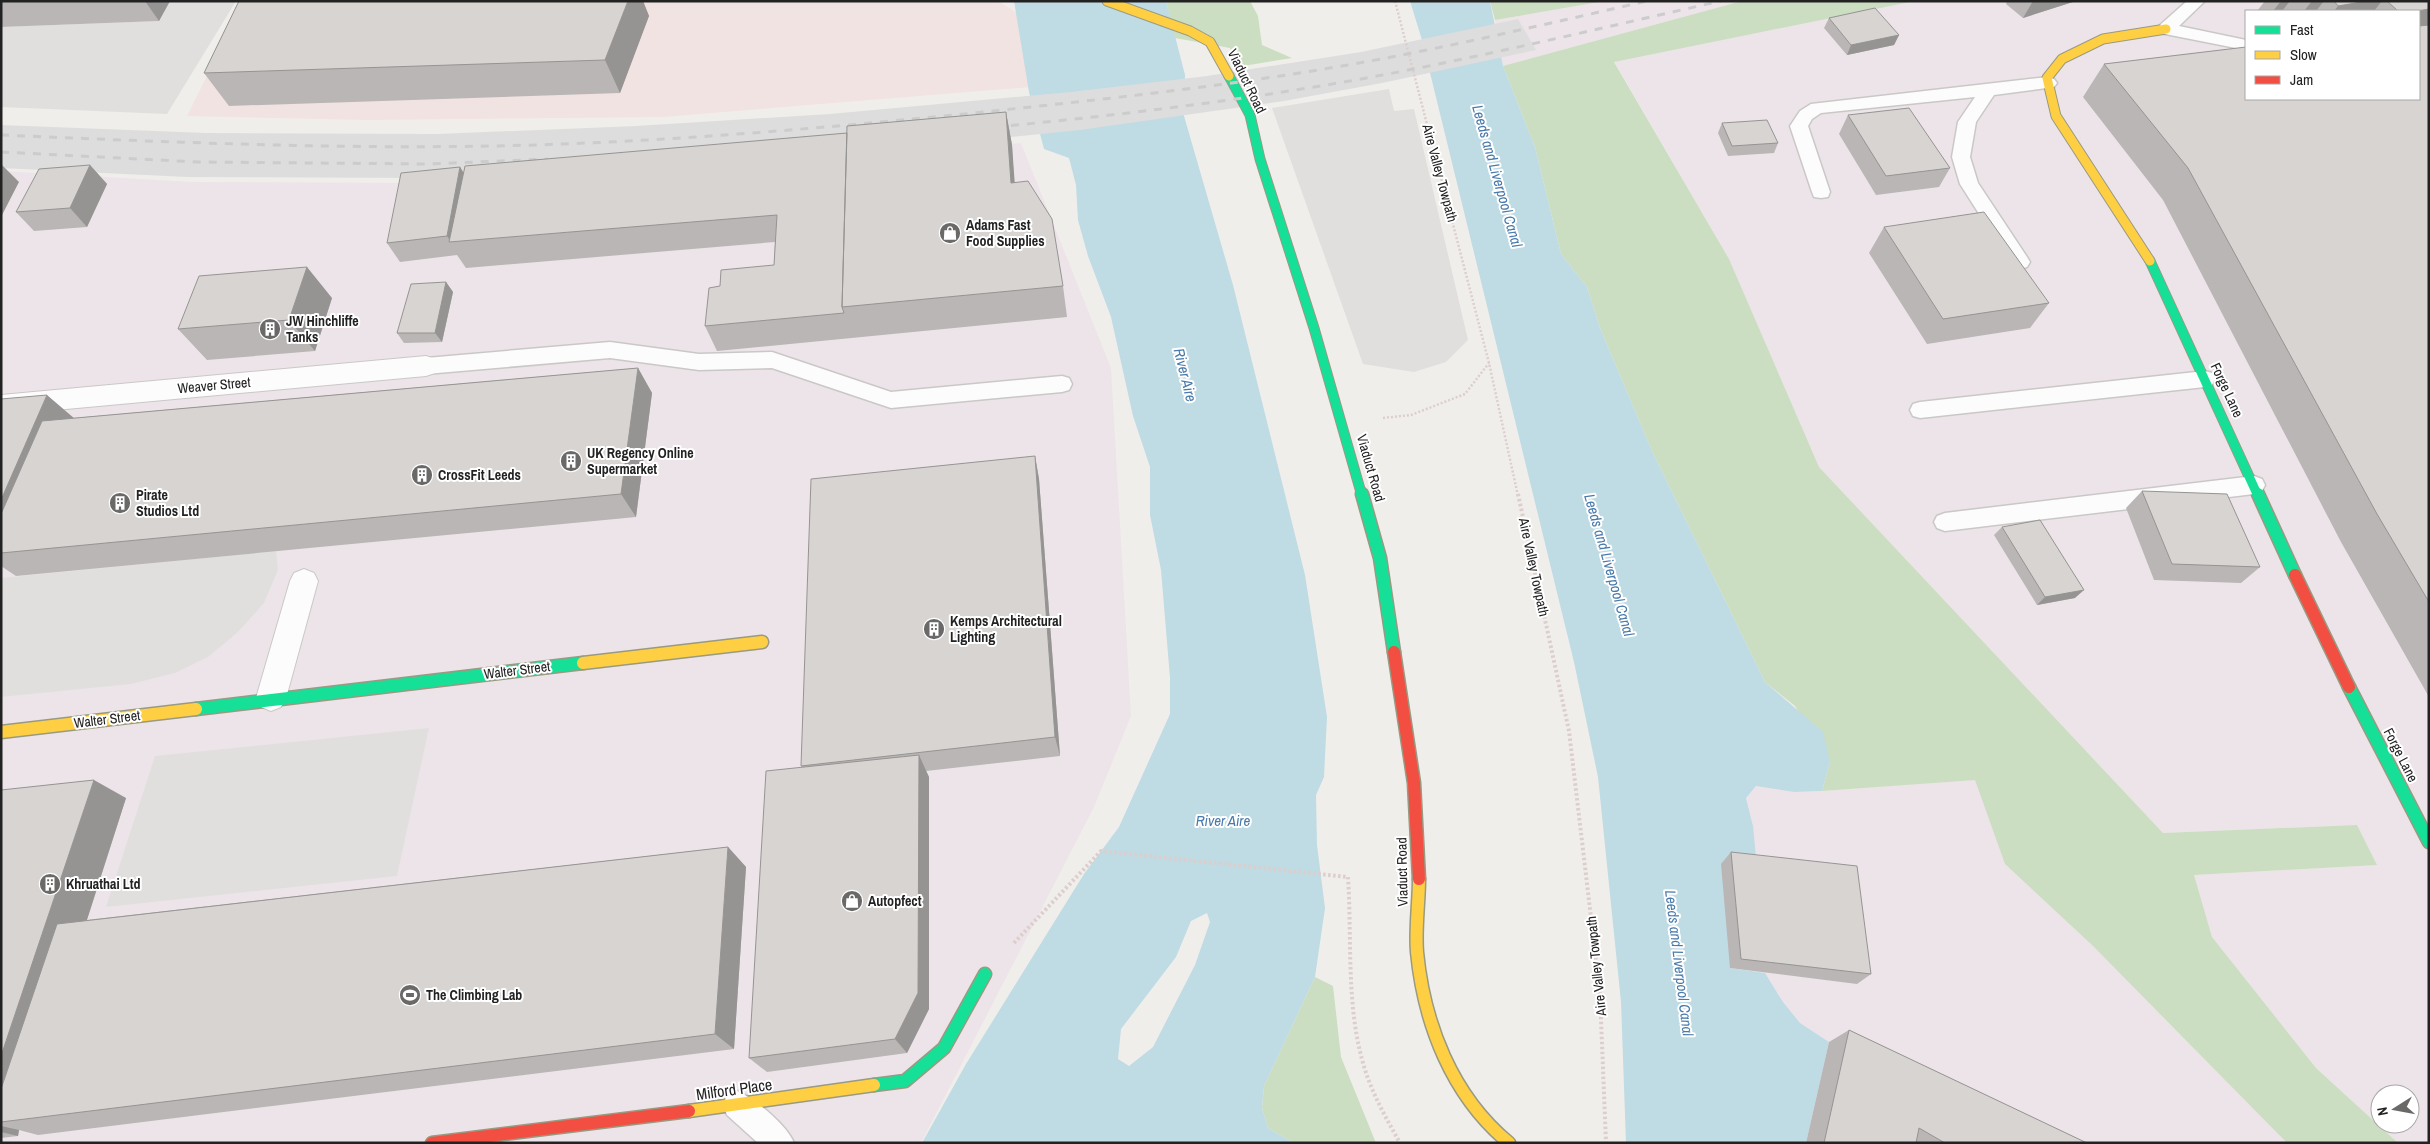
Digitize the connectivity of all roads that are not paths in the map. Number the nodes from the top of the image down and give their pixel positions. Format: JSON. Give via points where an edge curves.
{"nodes":[{"id":1,"x":1106,"y":1,"type":"edge"},
{"id":2,"x":2197,"y":1,"type":"edge"},
{"id":3,"x":2166,"y":29,"type":"junction"},
{"id":4,"x":2245,"y":45,"type":"edge"},
{"id":5,"x":2048,"y":83,"type":"junction"},
{"id":6,"x":1988,"y":89,"type":"junction"},
{"id":7,"x":1821,"y":192,"type":"dead end"},
{"id":8,"x":2020,"y":262,"type":"edge"},
{"id":9,"x":426,"y":366,"type":"joint"},
{"id":10,"x":2205,"y":379,"type":"junction"},
{"id":11,"x":1062,"y":384,"type":"dead end"},
{"id":12,"x":1,"y":405,"type":"edge"},
{"id":13,"x":1920,"y":410,"type":"dead end"},
{"id":14,"x":2254,"y":485,"type":"junction"},
{"id":15,"x":1945,"y":522,"type":"dead end"},
{"id":16,"x":304,"y":581,"type":"dead end"},
{"id":17,"x":762,"y":642,"type":"dead end"},
{"id":18,"x":272,"y":698,"type":"junction"},
{"id":19,"x":1,"y":732,"type":"edge"},
{"id":20,"x":2429,"y":842,"type":"edge"},
{"id":21,"x":985,"y":974,"type":"road end"},
{"id":22,"x":737,"y":1105,"type":"junction"},
{"id":23,"x":502,"y":1138,"type":"edge"},
{"id":24,"x":432,"y":1143,"type":"edge"},
{"id":25,"x":780,"y":1143,"type":"edge"},
{"id":26,"x":1509,"y":1143,"type":"edge"}],
"edges":[{"from":1,"to":26,"type":"street","name":"Viaduct Road","via":[[1190,31],[1210,42],[1250,115],[1260,159],[1342,421],[1380,558],[1414,783],[1419,880],[1417,951],[1434,1032],[1458,1087],[1491,1131]]},
{"from":2,"to":3,"type":"lane"},
{"from":3,"to":4,"type":"lane"},
{"from":3,"to":5,"type":"street","via":[[2103,39],[2062,59],[2047,78]]},
{"from":5,"to":6,"type":"lane"},
{"from":5,"to":10,"type":"street","name":"Forge Lane","via":[[2056,116],[2146,253]]},
{"from":6,"to":7,"type":"lane","via":[[1816,108],[1799,126]]},
{"from":6,"to":8,"type":"lane","via":[[1967,122],[1961,157],[1969,184]]},
{"from":9,"to":11,"type":"lane","via":[[610,350],[699,362],[772,360],[891,400]]},
{"from":9,"to":12,"type":"street","name":"Weaver Street"},
{"from":10,"to":13,"type":"lane"},
{"from":10,"to":14,"type":"street","name":"Forge Lane"},
{"from":14,"to":15,"type":"lane"},
{"from":14,"to":20,"type":"street","name":"Forge Lane","via":[[2331,653]]},
{"from":16,"to":18,"type":"street"},
{"from":17,"to":18,"type":"street","name":"Walter Street"},
{"from":18,"to":19,"type":"street","name":"Walter Street"},
{"from":21,"to":22,"type":"street","name":"Milford Place","via":[[944,1048],[905,1081]]},
{"from":22,"to":23,"type":"street","name":"Milford Place"},
{"from":22,"to":25,"type":"lane"},
{"from":23,"to":24,"type":"street","name":"Milford Place"}]}
